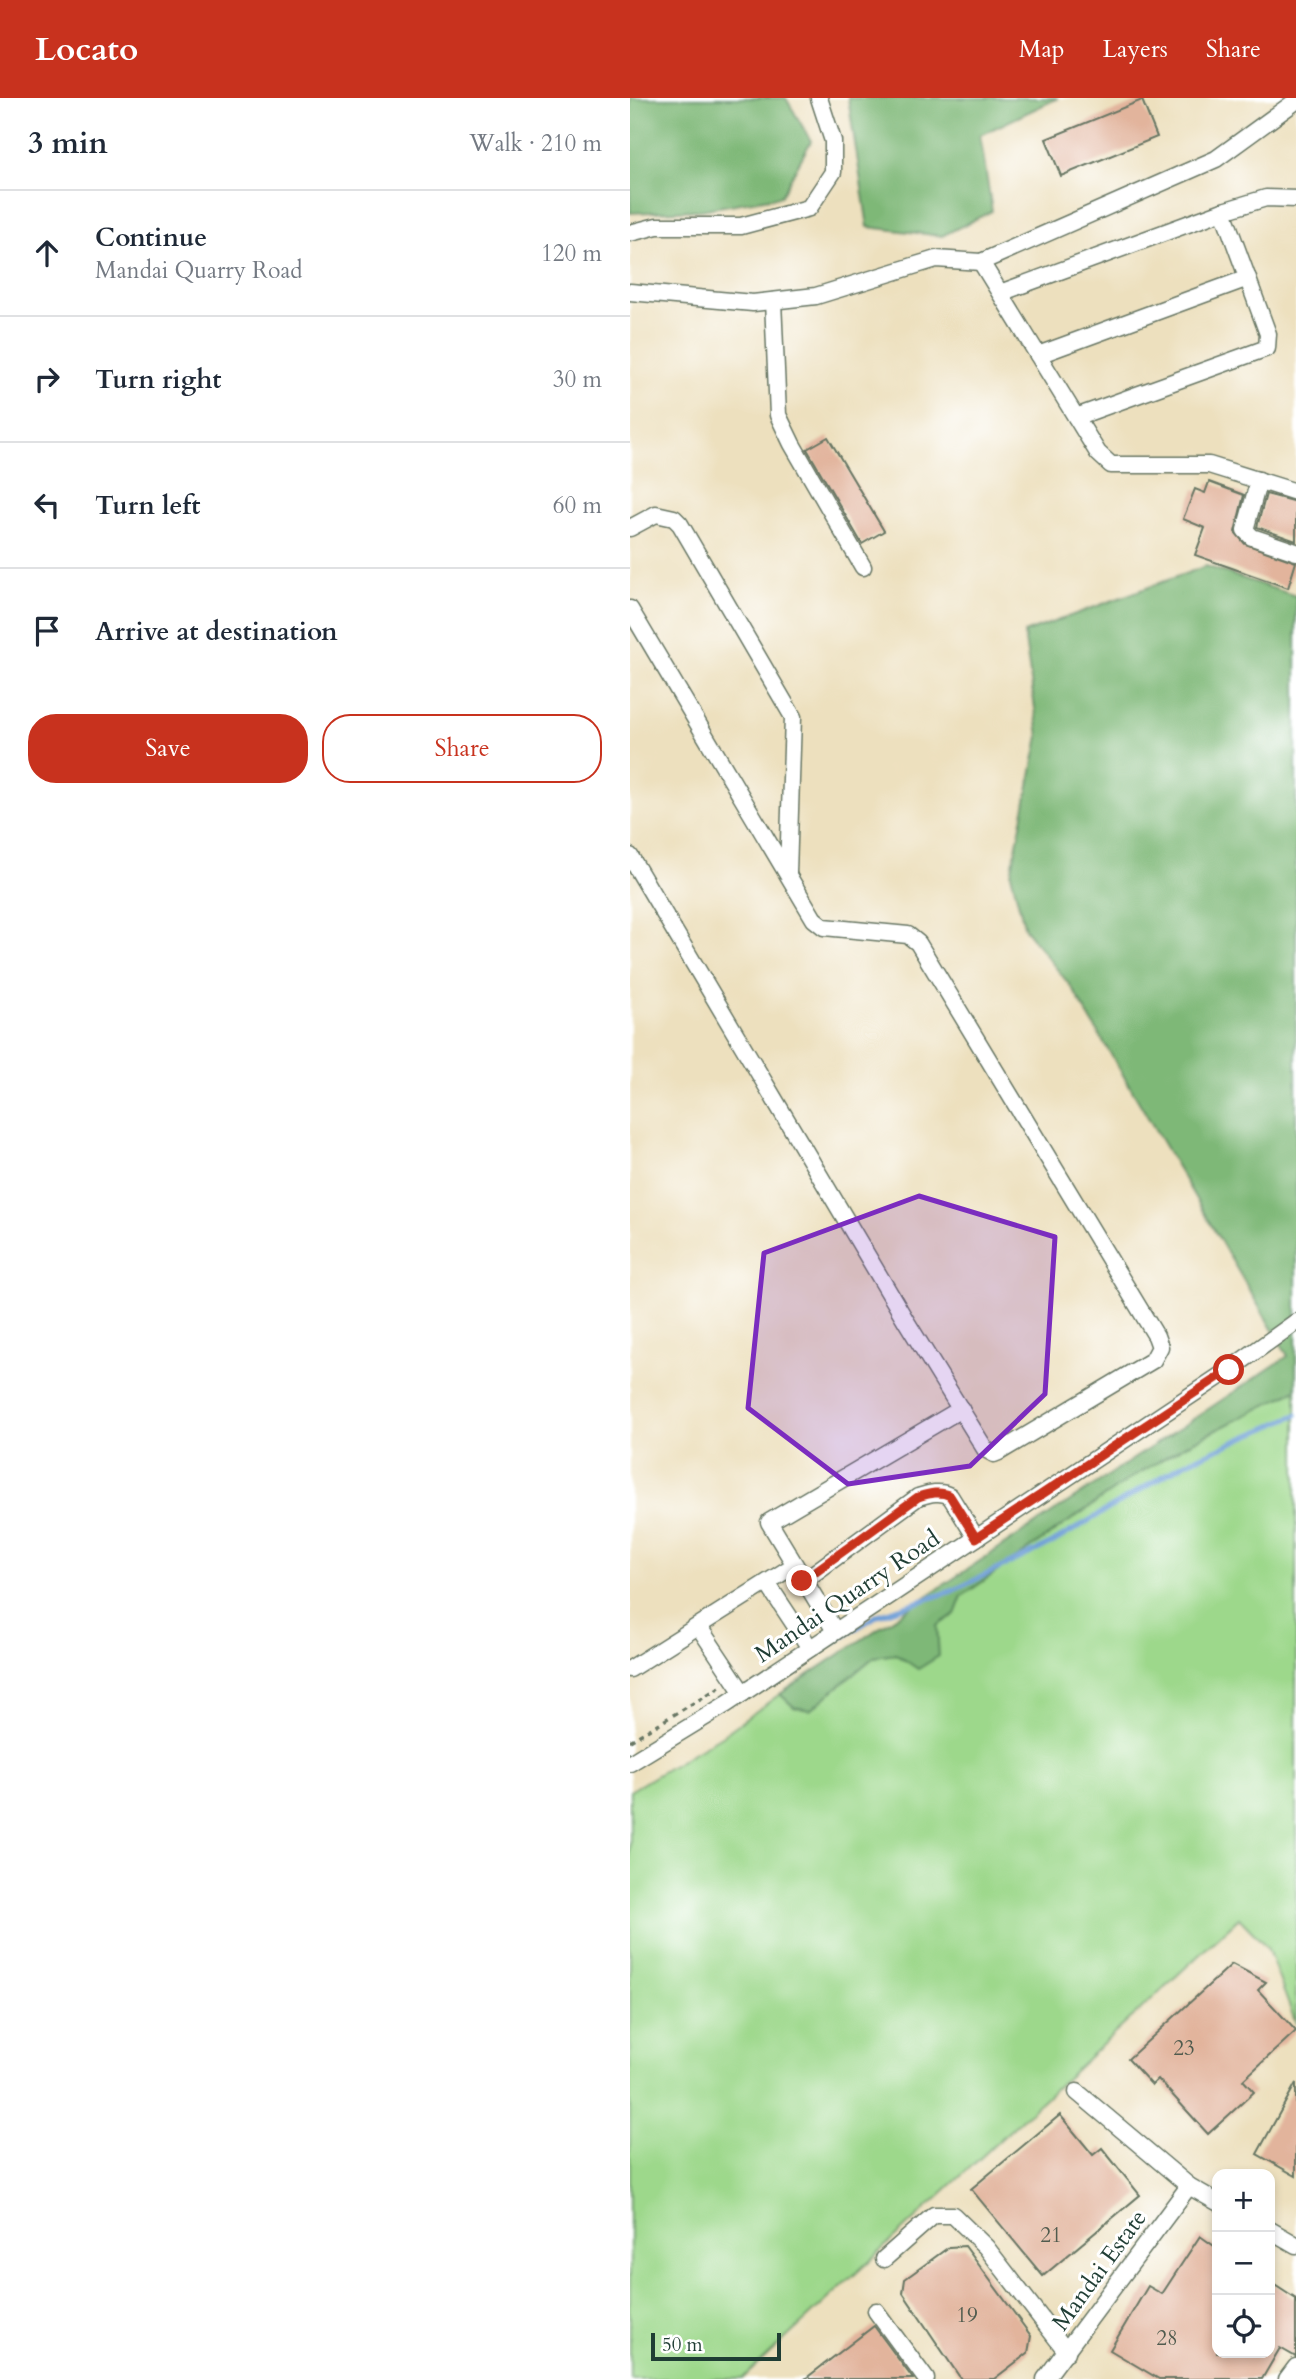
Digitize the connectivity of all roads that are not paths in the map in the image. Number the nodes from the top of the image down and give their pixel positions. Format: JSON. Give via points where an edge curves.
{"nodes":[{"id":1,"x":818,"y":98,"type":"edge"},
{"id":2,"x":1296,"y":101,"type":"edge"},
{"id":3,"x":1296,"y":199,"type":"edge"},
{"id":4,"x":1223,"y":211,"type":"junction"},
{"id":5,"x":630,"y":233,"type":"edge"},
{"id":6,"x":981,"y":262,"type":"junction"},
{"id":7,"x":1248,"y":278,"type":"junction"},
{"id":8,"x":630,"y":292,"type":"edge"},
{"id":9,"x":1000,"y":293,"type":"junction"},
{"id":10,"x":774,"y":301,"type":"junction"},
{"id":11,"x":1038,"y":355,"type":"junction"},
{"id":12,"x":1076,"y":417,"type":"junction"},
{"id":13,"x":1259,"y":480,"type":"junction"},
{"id":14,"x":1296,"y":492,"type":"edge"},
{"id":15,"x":630,"y":528,"type":"edge"},
{"id":16,"x":1296,"y":552,"type":"edge"},
{"id":17,"x":863,"y":567,"type":"dead end"},
{"id":18,"x":630,"y":609,"type":"edge"},
{"id":19,"x":630,"y":856,"type":"edge"},
{"id":20,"x":789,"y":873,"type":"junction"},
{"id":21,"x":1296,"y":1322,"type":"edge"},
{"id":22,"x":961,"y":1409,"type":"junction"},
{"id":23,"x":976,"y":1538,"type":"junction"},
{"id":24,"x":793,"y":1566,"type":"junction"},
{"id":25,"x":802,"y":1581,"type":"junction"},
{"id":26,"x":767,"y":1584,"type":"junction"},
{"id":27,"x":699,"y":1627,"type":"junction"},
{"id":28,"x":835,"y":1632,"type":"junction"},
{"id":29,"x":810,"y":1648,"type":"junction"},
{"id":30,"x":630,"y":1669,"type":"edge"},
{"id":31,"x":743,"y":1693,"type":"junction"},
{"id":32,"x":630,"y":1763,"type":"edge"},
{"id":33,"x":1077,"y":2092,"type":"dead end"},
{"id":34,"x":1189,"y":2186,"type":"junction"},
{"id":35,"x":1212,"y":2199,"type":"edge"},
{"id":36,"x":1273,"y":2232,"type":"edge"},
{"id":37,"x":1296,"y":2245,"type":"edge"},
{"id":38,"x":884,"y":2259,"type":"dead end"},
{"id":39,"x":876,"y":2311,"type":"dead end"},
{"id":40,"x":1067,"y":2352,"type":"junction"},
{"id":41,"x":1296,"y":2367,"type":"edge"},
{"id":42,"x":926,"y":2379,"type":"edge"},
{"id":43,"x":1045,"y":2379,"type":"edge"},
{"id":44,"x":1287,"y":2379,"type":"edge"}],
"edges":[{"from":1,"to":5,"type":"street","via":[[833,141],[833,172],[809,208],[741,226],[657,226]]},
{"from":2,"to":6,"type":"street","via":[[1216,159]]},
{"from":3,"to":4,"type":"street","via":[[1266,198]]},
{"from":4,"to":7,"type":"street"},
{"from":4,"to":9,"type":"street"},
{"from":6,"to":9,"type":"street"},
{"from":6,"to":10,"type":"street","via":[[936,259],[816,296]]},
{"from":7,"to":11,"type":"street"},
{"from":7,"to":12,"type":"street","via":[[1268,334],[1267,348]]},
{"from":8,"to":10,"type":"street"},
{"from":9,"to":11,"type":"street"},
{"from":10,"to":17,"type":"street","via":[[778,415]]},
{"from":11,"to":12,"type":"street"},
{"from":12,"to":13,"type":"street","via":[[1111,465],[1209,465]]},
{"from":13,"to":14,"type":"street"},
{"from":13,"to":16,"type":"street","via":[[1245,530],[1252,537]]},
{"from":15,"to":20,"type":"street","via":[[656,514],[680,524],[791,711]]},
{"from":18,"to":20,"type":"street"},
{"from":19,"to":22,"type":"street"},
{"from":20,"to":22,"type":"street","via":[[814,919],[824,927],[908,935],[918,943],[1160,1347],[1153,1360],[994,1454],[985,1449]]},
{"from":21,"to":23,"type":"street","name":"Mandai Quarry Road"},
{"from":22,"to":24,"type":"street","via":[[775,1516],[769,1522],[771,1531]]},
{"from":23,"to":25,"type":"street","via":[[950,1496],[927,1494]]},
{"from":23,"to":28,"type":"street","name":"Mandai Quarry Road"},
{"from":24,"to":25,"type":"street"},
{"from":24,"to":26,"type":"street"},
{"from":25,"to":28,"type":"street"},
{"from":26,"to":27,"type":"street"},
{"from":26,"to":29,"type":"street"},
{"from":27,"to":30,"type":"street"},
{"from":27,"to":31,"type":"street"},
{"from":28,"to":29,"type":"street","name":"Mandai Quarry Road"},
{"from":29,"to":31,"type":"street","name":"Mandai Quarry Road"},
{"from":31,"to":32,"type":"street","name":"Mandai Quarry Road"},
{"from":33,"to":34,"type":"street"},
{"from":34,"to":35,"type":"street"},
{"from":34,"to":40,"type":"street","name":"Mandai Estate"},
{"from":36,"to":37,"type":"street"},
{"from":38,"to":40,"type":"street","via":[[934,2216],[953,2215],[986,2247]]},
{"from":39,"to":42,"type":"street"},
{"from":40,"to":43,"type":"street","name":"Mandai Estate"},
{"from":41,"to":44,"type":"street"}]}
